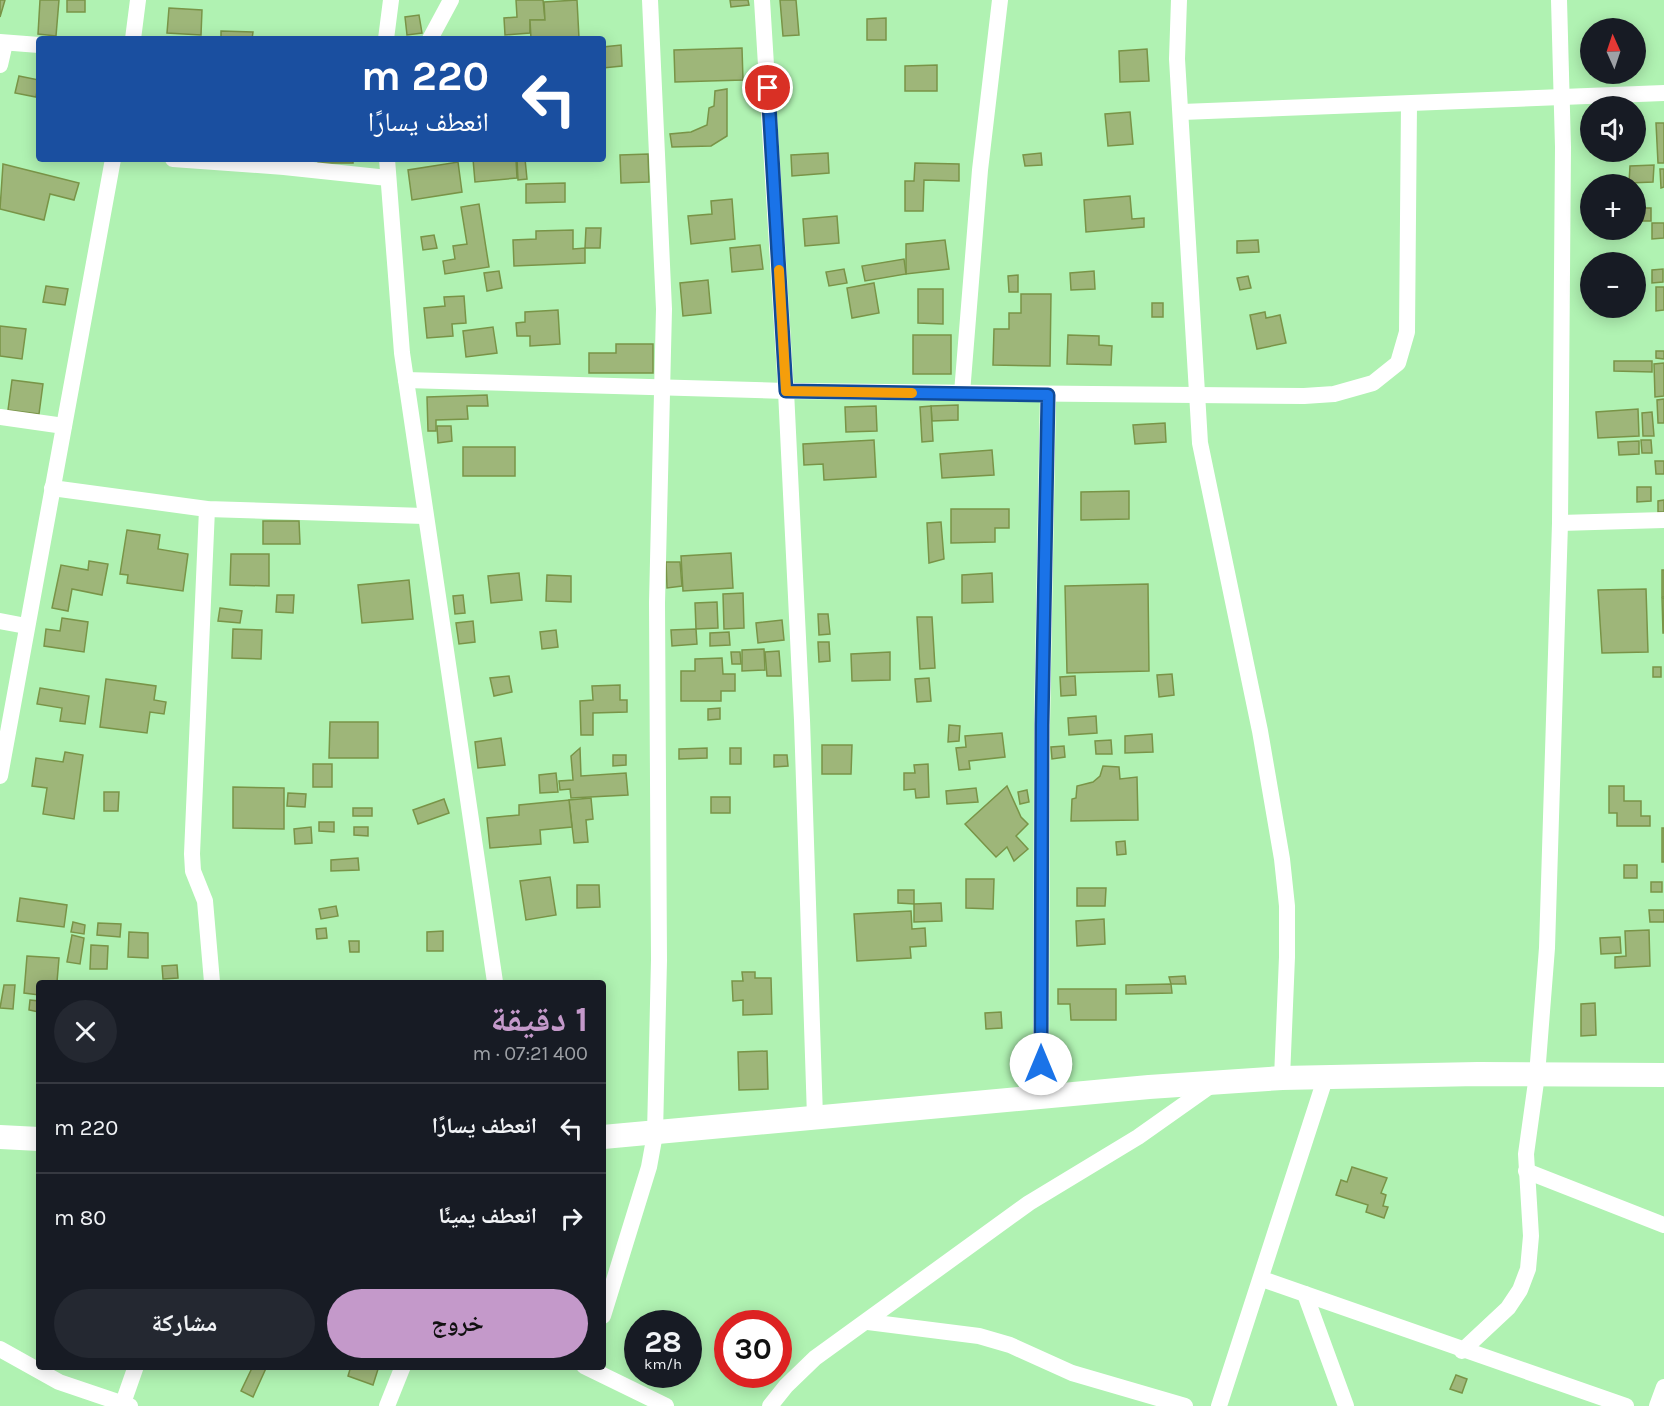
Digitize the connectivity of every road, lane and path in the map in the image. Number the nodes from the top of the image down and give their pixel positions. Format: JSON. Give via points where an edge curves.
{"nodes":[{"id":1,"x":138,"y":0,"type":"edge"},
{"id":2,"x":391,"y":0,"type":"edge"},
{"id":3,"x":451,"y":0,"type":"edge"},
{"id":4,"x":650,"y":0,"type":"edge"},
{"id":5,"x":762,"y":0,"type":"edge"},
{"id":6,"x":1000,"y":0,"type":"edge"},
{"id":7,"x":1179,"y":0,"type":"edge"},
{"id":8,"x":1559,"y":0,"type":"edge"},
{"id":9,"x":133,"y":36,"type":"edge"},
{"id":10,"x":386,"y":36,"type":"edge"},
{"id":11,"x":432,"y":36,"type":"edge"},
{"id":12,"x":3,"y":43,"type":"edge"},
{"id":13,"x":36,"y":45,"type":"edge"},
{"id":14,"x":0,"y":65,"type":"edge"},
{"id":15,"x":1664,"y":93,"type":"edge"},
{"id":16,"x":1563,"y":96,"type":"junction"},
{"id":17,"x":1409,"y":104,"type":"junction"},
{"id":18,"x":1182,"y":112,"type":"junction"},
{"id":19,"x":112,"y":162,"type":"edge"},
{"id":20,"x":257,"y":162,"type":"edge"},
{"id":21,"x":387,"y":162,"type":"edge"},
{"id":22,"x":285,"y":163,"type":"edge"},
{"id":23,"x":388,"y":178,"type":"junction"},
{"id":24,"x":406,"y":380,"type":"junction"},
{"id":25,"x":662,"y":388,"type":"junction"},
{"id":26,"x":786,"y":391,"type":"junction"},
{"id":27,"x":962,"y":393,"type":"junction"},
{"id":28,"x":1048,"y":395,"type":"junction"},
{"id":29,"x":1196,"y":396,"type":"junction"},
{"id":30,"x":0,"y":417,"type":"edge"},
{"id":31,"x":64,"y":426,"type":"junction"},
{"id":32,"x":52,"y":488,"type":"junction"},
{"id":33,"x":207,"y":509,"type":"junction"},
{"id":34,"x":424,"y":516,"type":"junction"},
{"id":35,"x":1664,"y":520,"type":"edge"},
{"id":36,"x":1560,"y":523,"type":"junction"},
{"id":37,"x":0,"y":621,"type":"edge"},
{"id":38,"x":26,"y":627,"type":"junction"},
{"id":39,"x":0,"y":776,"type":"edge"},
{"id":40,"x":212,"y":980,"type":"edge"},
{"id":41,"x":495,"y":980,"type":"edge"},
{"id":42,"x":1537,"y":1075,"type":"junction"},
{"id":43,"x":1664,"y":1075,"type":"edge"},
{"id":44,"x":1326,"y":1076,"type":"junction"},
{"id":45,"x":1282,"y":1078,"type":"junction"},
{"id":46,"x":1213,"y":1084,"type":"junction"},
{"id":47,"x":1041,"y":1098,"type":"junction"},
{"id":48,"x":815,"y":1117,"type":"junction"},
{"id":49,"x":655,"y":1134,"type":"junction"},
{"id":50,"x":0,"y":1137,"type":"edge"},
{"id":51,"x":606,"y":1137,"type":"edge"},
{"id":52,"x":36,"y":1138,"type":"edge"},
{"id":53,"x":1526,"y":1171,"type":"junction"},
{"id":54,"x":1664,"y":1225,"type":"edge"},
{"id":55,"x":1262,"y":1279,"type":"junction"},
{"id":56,"x":1305,"y":1294,"type":"junction"},
{"id":57,"x":606,"y":1306,"type":"edge"},
{"id":58,"x":868,"y":1322,"type":"junction"},
{"id":59,"x":0,"y":1349,"type":"edge"},
{"id":60,"x":1462,"y":1351,"type":"junction"},
{"id":61,"x":36,"y":1369,"type":"edge"},
{"id":62,"x":38,"y":1370,"type":"edge"},
{"id":63,"x":135,"y":1370,"type":"edge"},
{"id":64,"x":401,"y":1370,"type":"edge"},
{"id":65,"x":592,"y":1370,"type":"edge"},
{"id":66,"x":1664,"y":1387,"type":"edge"},
{"id":67,"x":125,"y":1405,"type":"edge"},
{"id":68,"x":387,"y":1406,"type":"edge"},
{"id":69,"x":666,"y":1406,"type":"edge"},
{"id":70,"x":770,"y":1406,"type":"edge"},
{"id":71,"x":1185,"y":1406,"type":"edge"},
{"id":72,"x":1219,"y":1406,"type":"edge"},
{"id":73,"x":1346,"y":1406,"type":"edge"},
{"id":74,"x":1626,"y":1406,"type":"edge"},
{"id":75,"x":1657,"y":1406,"type":"edge"}],
"edges":[{"from":1,"to":9,"type":"street"},
{"from":2,"to":10,"type":"street"},
{"from":3,"to":11,"type":"street"},
{"from":4,"to":25,"type":"street","via":[[664,309]]},
{"from":5,"to":26,"type":"street"},
{"from":6,"to":27,"type":"street","via":[[980,170]]},
{"from":7,"to":18,"type":"street","via":[[1177,59]]},
{"from":8,"to":16,"type":"street"},
{"from":12,"to":13,"type":"street"},
{"from":12,"to":14,"type":"street"},
{"from":15,"to":16,"type":"street"},
{"from":16,"to":17,"type":"street"},
{"from":16,"to":36,"type":"street"},
{"from":17,"to":18,"type":"street"},
{"from":17,"to":29,"type":"street","via":[[1407,332],[1398,363],[1373,383],[1334,394]]},
{"from":18,"to":29,"type":"street"},
{"from":19,"to":31,"type":"street"},
{"from":20,"to":22,"type":"street"},
{"from":21,"to":23,"type":"street"},
{"from":22,"to":23,"type":"street"},
{"from":23,"to":24,"type":"street"},
{"from":24,"to":25,"type":"street"},
{"from":24,"to":34,"type":"street"},
{"from":25,"to":26,"type":"street"},
{"from":25,"to":49,"type":"street"},
{"from":26,"to":27,"type":"street"},
{"from":26,"to":48,"type":"street"},
{"from":27,"to":28,"type":"street"},
{"from":28,"to":29,"type":"street"},
{"from":28,"to":47,"type":"street"},
{"from":29,"to":45,"type":"street","via":[[1207,483],[1232,590],[1282,859],[1287,906]]},
{"from":30,"to":31,"type":"street"},
{"from":31,"to":32,"type":"street"},
{"from":32,"to":33,"type":"street"},
{"from":32,"to":38,"type":"street"},
{"from":33,"to":34,"type":"street"},
{"from":33,"to":40,"type":"street","via":[[192,855],[193,871],[205,901]]},
{"from":34,"to":41,"type":"street"},
{"from":35,"to":36,"type":"street"},
{"from":36,"to":42,"type":"street","via":[[1547,948]]},
{"from":37,"to":38,"type":"street"},
{"from":38,"to":39,"type":"street"},
{"from":42,"to":43,"type":"street"},
{"from":42,"to":44,"type":"street"},
{"from":42,"to":53,"type":"street"},
{"from":44,"to":45,"type":"street"},
{"from":44,"to":55,"type":"street"},
{"from":45,"to":46,"type":"street"},
{"from":46,"to":47,"type":"street"},
{"from":46,"to":58,"type":"street","via":[[1138,1137],[1029,1203]]},
{"from":47,"to":48,"type":"street"},
{"from":48,"to":49,"type":"street"},
{"from":49,"to":51,"type":"street"},
{"from":49,"to":57,"type":"street","via":[[646,1177]]},
{"from":50,"to":52,"type":"street"},
{"from":53,"to":54,"type":"street"},
{"from":53,"to":60,"type":"street","via":[[1531,1236],[1528,1269],[1508,1308]]},
{"from":55,"to":56,"type":"street"},
{"from":55,"to":72,"type":"street"},
{"from":56,"to":60,"type":"street"},
{"from":56,"to":73,"type":"street"},
{"from":58,"to":70,"type":"street","via":[[815,1358]]},
{"from":58,"to":71,"type":"street","via":[[979,1336],[1010,1345],[1072,1373]]},
{"from":59,"to":61,"type":"street"},
{"from":60,"to":74,"type":"street"},
{"from":62,"to":67,"type":"street","via":[[59,1382]]},
{"from":63,"to":67,"type":"street"},
{"from":64,"to":68,"type":"street"},
{"from":65,"to":69,"type":"street"},
{"from":66,"to":75,"type":"street"}]}
